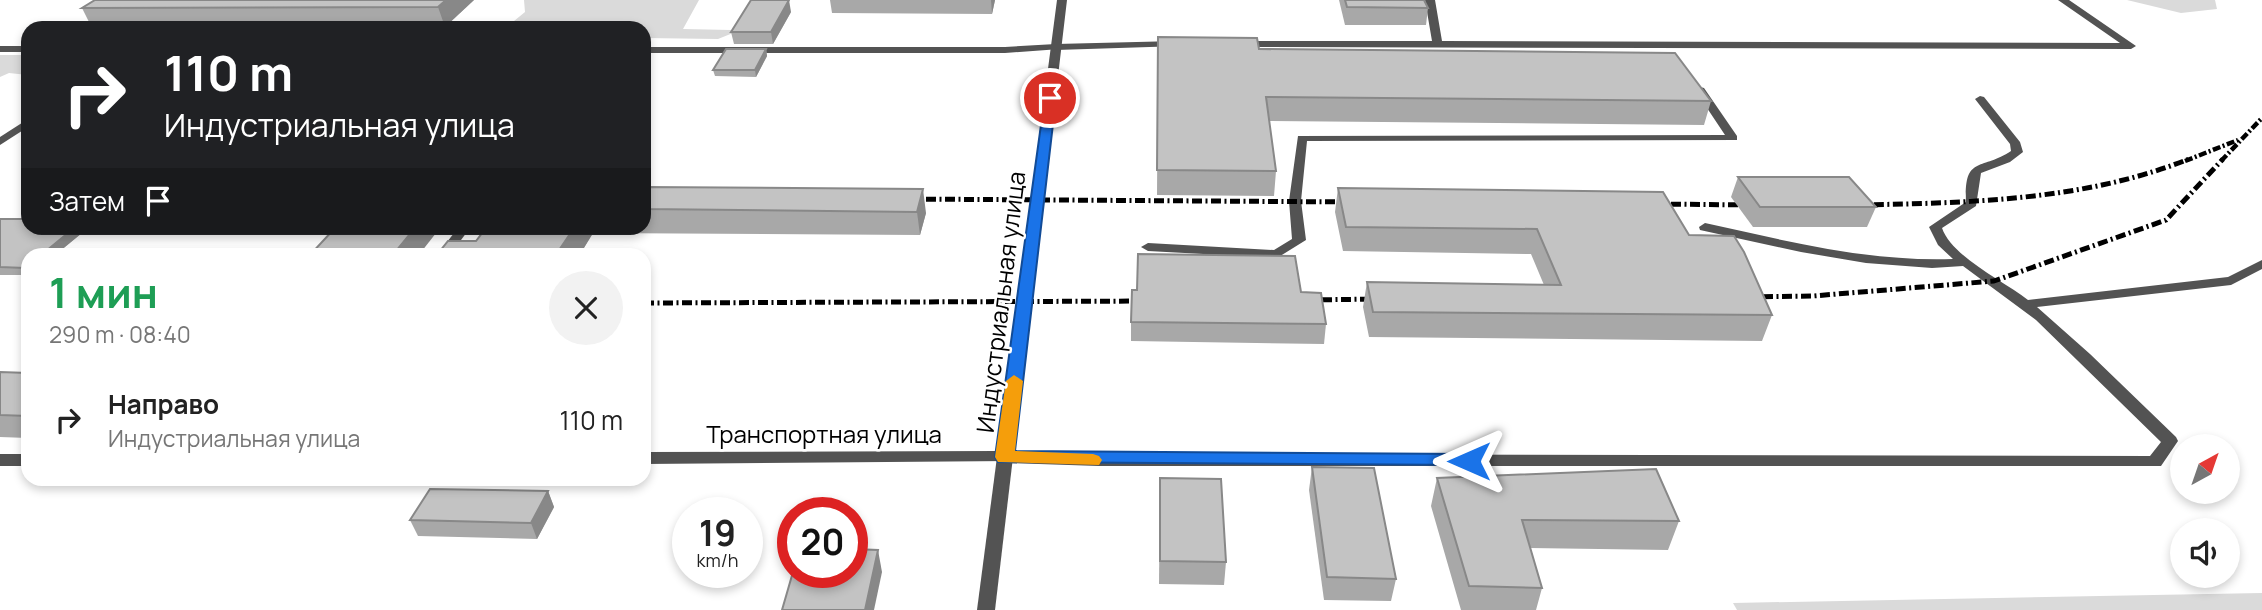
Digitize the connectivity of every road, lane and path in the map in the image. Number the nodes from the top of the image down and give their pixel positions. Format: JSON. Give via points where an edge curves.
{"nodes":[{"id":1,"x":1062,"y":0,"type":"edge"},
{"id":2,"x":1430,"y":0,"type":"edge"},
{"id":3,"x":2063,"y":0,"type":"edge"},
{"id":4,"x":1185,"y":44,"type":"edge"},
{"id":5,"x":1227,"y":44,"type":"edge"},
{"id":6,"x":1437,"y":44,"type":"junction"},
{"id":7,"x":1654,"y":45,"type":"junction"},
{"id":8,"x":1056,"y":47,"type":"junction"},
{"id":9,"x":0,"y":48,"type":"edge"},
{"id":10,"x":21,"y":49,"type":"edge"},
{"id":11,"x":651,"y":50,"type":"edge"},
{"id":12,"x":1672,"y":60,"type":"edge"},
{"id":13,"x":1690,"y":76,"type":"edge"},
{"id":14,"x":1980,"y":99,"type":"dead end"},
{"id":15,"x":21,"y":126,"type":"edge"},
{"id":16,"x":0,"y":142,"type":"edge"},
{"id":17,"x":1705,"y":227,"type":"dead end"},
{"id":18,"x":1148,"y":247,"type":"dead end"},
{"id":19,"x":1964,"y":262,"type":"junction"},
{"id":20,"x":2261,"y":262,"type":"edge"},
{"id":21,"x":2026,"y":304,"type":"junction"},
{"id":22,"x":1005,"y":457,"type":"junction"},
{"id":23,"x":651,"y":458,"type":"edge"},
{"id":24,"x":0,"y":460,"type":"edge"},
{"id":25,"x":21,"y":460,"type":"edge"},
{"id":26,"x":986,"y":610,"type":"edge"}],
"edges":[{"from":1,"to":8,"type":"street","name":"Индустриальная улица"},
{"from":2,"to":6,"type":"street"},
{"from":3,"to":7,"type":"street","via":[[2131,46]]},
{"from":4,"to":8,"type":"street"},
{"from":5,"to":6,"type":"street"},
{"from":6,"to":7,"type":"street"},
{"from":7,"to":12,"type":"street"},
{"from":8,"to":11,"type":"street"},
{"from":8,"to":22,"type":"street","name":"Индустриальная улица"},
{"from":9,"to":10,"type":"street"},
{"from":13,"to":18,"type":"street","via":[[1733,138],[1302,138],[1295,201],[1299,240],[1277,254]]},
{"from":14,"to":19,"type":"street","via":[[2016,144],[2017,152],[1974,171],[1970,178],[1972,203],[1935,228],[1936,235]]},
{"from":15,"to":16,"type":"street"},
{"from":17,"to":19,"type":"street","via":[[1821,251],[1913,263]]},
{"from":19,"to":21,"type":"street"},
{"from":20,"to":21,"type":"street","via":[[2231,281]]},
{"from":21,"to":22,"type":"street","name":"Транспортная улица","via":[[2170,441],[2155,462]]},
{"from":22,"to":23,"type":"street","name":"Транспортная улица"},
{"from":22,"to":26,"type":"street","name":"Индустриальная улица"},
{"from":24,"to":25,"type":"street"}]}
